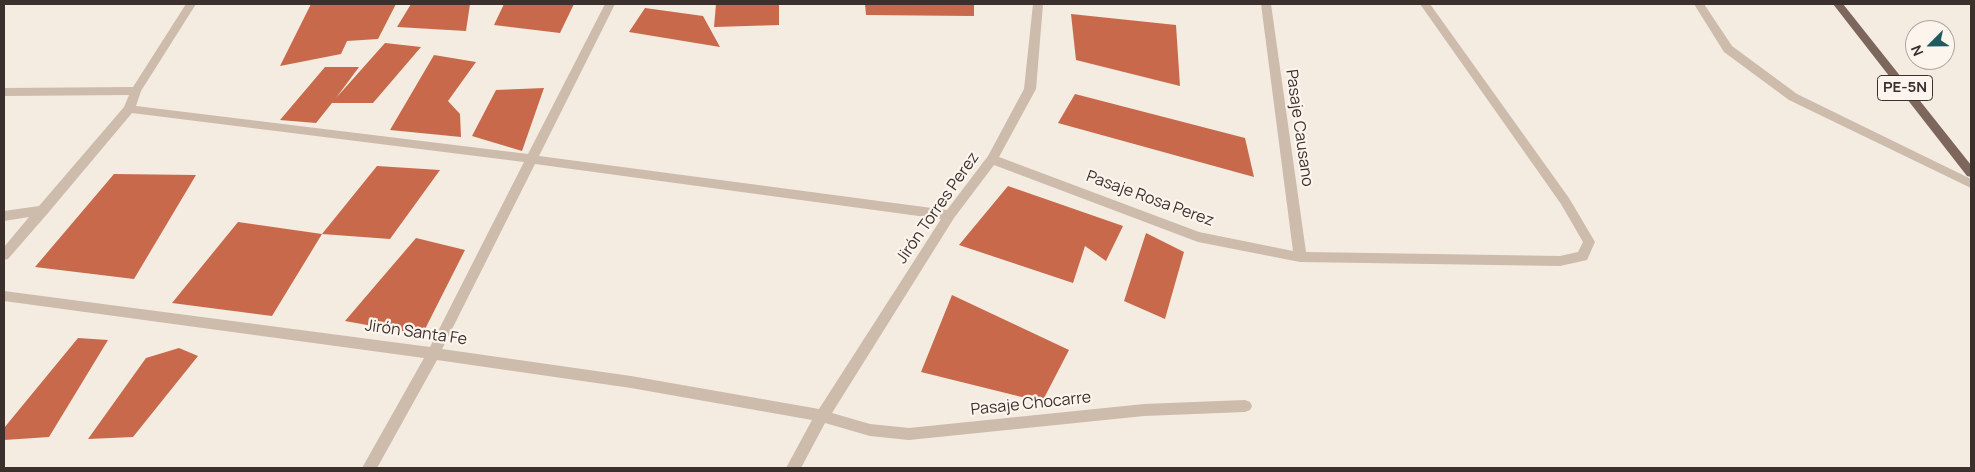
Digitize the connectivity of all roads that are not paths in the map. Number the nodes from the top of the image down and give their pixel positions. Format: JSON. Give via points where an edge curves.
{"nodes":[{"id":1,"x":190,"y":4,"type":"edge"},
{"id":2,"x":610,"y":4,"type":"edge"},
{"id":3,"x":1038,"y":4,"type":"edge"},
{"id":4,"x":1266,"y":4,"type":"edge"},
{"id":5,"x":1425,"y":4,"type":"edge"},
{"id":6,"x":1699,"y":4,"type":"edge"},
{"id":7,"x":1838,"y":4,"type":"edge"},
{"id":8,"x":136,"y":91,"type":"junction"},
{"id":9,"x":4,"y":92,"type":"edge"},
{"id":10,"x":129,"y":109,"type":"junction"},
{"id":11,"x":532,"y":159,"type":"junction"},
{"id":12,"x":992,"y":159,"type":"junction"},
{"id":13,"x":1971,"y":173,"type":"edge"},
{"id":14,"x":1971,"y":184,"type":"edge"},
{"id":15,"x":44,"y":210,"type":"junction"},
{"id":16,"x":950,"y":215,"type":"junction"},
{"id":17,"x":4,"y":216,"type":"edge"},
{"id":18,"x":4,"y":255,"type":"edge"},
{"id":19,"x":1300,"y":257,"type":"junction"},
{"id":20,"x":4,"y":296,"type":"edge"},
{"id":21,"x":433,"y":354,"type":"junction"},
{"id":22,"x":1245,"y":406,"type":"dead end"},
{"id":23,"x":822,"y":416,"type":"junction"},
{"id":24,"x":369,"y":468,"type":"edge"},
{"id":25,"x":792,"y":468,"type":"edge"}],
"edges":[{"from":1,"to":8,"type":"street"},
{"from":2,"to":11,"type":"street"},
{"from":3,"to":12,"type":"street","name":"Jirón Torres Perez","via":[[1030,89]]},
{"from":4,"to":19,"type":"street","name":"Pasaje Causano"},
{"from":5,"to":19,"type":"street","name":"Pasaje Rosa Perez","via":[[1566,201],[1589,242],[1583,256],[1560,262]]},
{"from":6,"to":14,"type":"street","via":[[1728,49],[1793,97]]},
{"from":7,"to":13,"type":"main road","number":"PE-5N"},
{"from":8,"to":9,"type":"street"},
{"from":8,"to":10,"type":"street"},
{"from":10,"to":11,"type":"street"},
{"from":10,"to":15,"type":"street"},
{"from":11,"to":16,"type":"street"},
{"from":11,"to":21,"type":"street"},
{"from":12,"to":16,"type":"street","name":"Jirón Torres Perez"},
{"from":12,"to":19,"type":"street","name":"Pasaje Rosa Perez","via":[[1198,237]]},
{"from":15,"to":17,"type":"street"},
{"from":15,"to":18,"type":"street"},
{"from":16,"to":23,"type":"street","name":"Jirón Torres Perez"},
{"from":20,"to":21,"type":"street","name":"Jirón Santa Fe"},
{"from":21,"to":23,"type":"street","name":"Jirón Santa Fe","via":[[631,382]]},
{"from":21,"to":24,"type":"street"},
{"from":22,"to":23,"type":"street","name":"Pasaje Chocarre","via":[[1144,410],[909,434],[870,430]]},
{"from":23,"to":25,"type":"street","name":"Jirón Torres Perez"}]}
